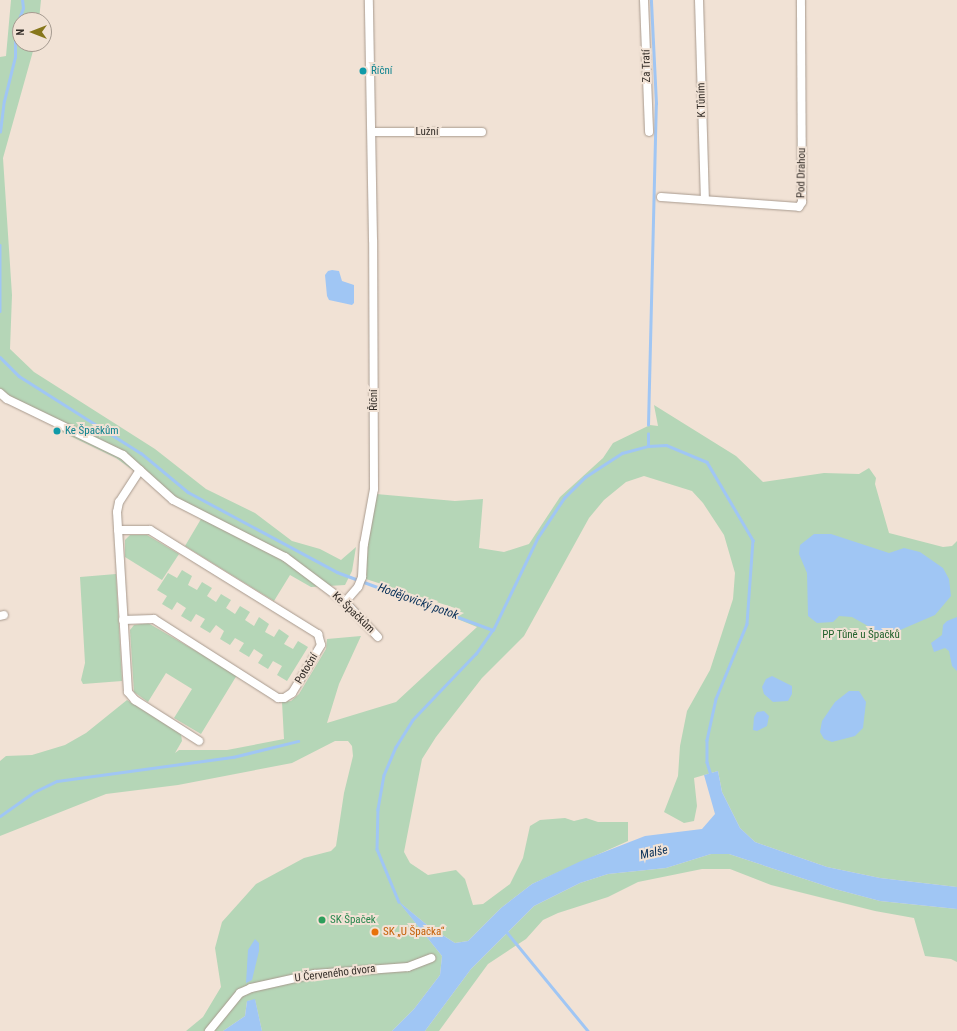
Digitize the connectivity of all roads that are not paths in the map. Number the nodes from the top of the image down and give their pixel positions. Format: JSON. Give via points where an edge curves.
{"nodes":[{"id":1,"x":369,"y":0,"type":"edge"},
{"id":2,"x":644,"y":0,"type":"edge"},
{"id":3,"x":700,"y":0,"type":"edge"},
{"id":4,"x":801,"y":0,"type":"edge"},
{"id":5,"x":372,"y":132,"type":"junction"},
{"id":6,"x":482,"y":132,"type":"dead end"},
{"id":7,"x":649,"y":132,"type":"dead end"},
{"id":8,"x":661,"y":197,"type":"dead end"},
{"id":9,"x":705,"y":200,"type":"junction"},
{"id":10,"x":0,"y":393,"type":"edge"},
{"id":11,"x":140,"y":470,"type":"junction"},
{"id":12,"x":118,"y":530,"type":"junction"},
{"id":13,"x":345,"y":602,"type":"junction"},
{"id":14,"x":123,"y":620,"type":"junction"},
{"id":15,"x":378,"y":637,"type":"dead end"},
{"id":16,"x":199,"y":741,"type":"dead end"},
{"id":17,"x":431,"y":958,"type":"dead end"},
{"id":18,"x":209,"y":1031,"type":"edge"}],
"edges":[{"from":1,"to":5,"type":"street","name":"Říční"},
{"from":2,"to":7,"type":"street","name":"Za Tratí"},
{"from":3,"to":9,"type":"street","name":"K Tůním"},
{"from":4,"to":9,"type":"street","name":"Pod Drahou","via":[[802,202],[800,206],[791,208]]},
{"from":5,"to":6,"type":"street","name":"Lužní"},
{"from":5,"to":13,"type":"street","name":"Říční","via":[[374,489],[364,544],[362,577],[358,587]]},
{"from":8,"to":9,"type":"street","name":"Pod Drahou"},
{"from":10,"to":11,"type":"street","name":"Ke Špačkům","via":[[7,399],[122,455]]},
{"from":11,"to":12,"type":"street","via":[[117,507]]},
{"from":11,"to":13,"type":"street","name":"Ke Špačkům","via":[[173,500],[285,557]]},
{"from":12,"to":14,"type":"street"},
{"from":12,"to":14,"type":"street","name":"Potoční","via":[[150,530],[318,634],[322,645],[292,693],[284,698],[278,698],[154,620]]},
{"from":13,"to":15,"type":"street","name":"Ke Špačkům"},
{"from":14,"to":16,"type":"street","via":[[128,692],[135,700]]},
{"from":17,"to":18,"type":"street","name":"U Červeného dvora","via":[[408,967],[314,974],[251,988],[240,993]]}]}
